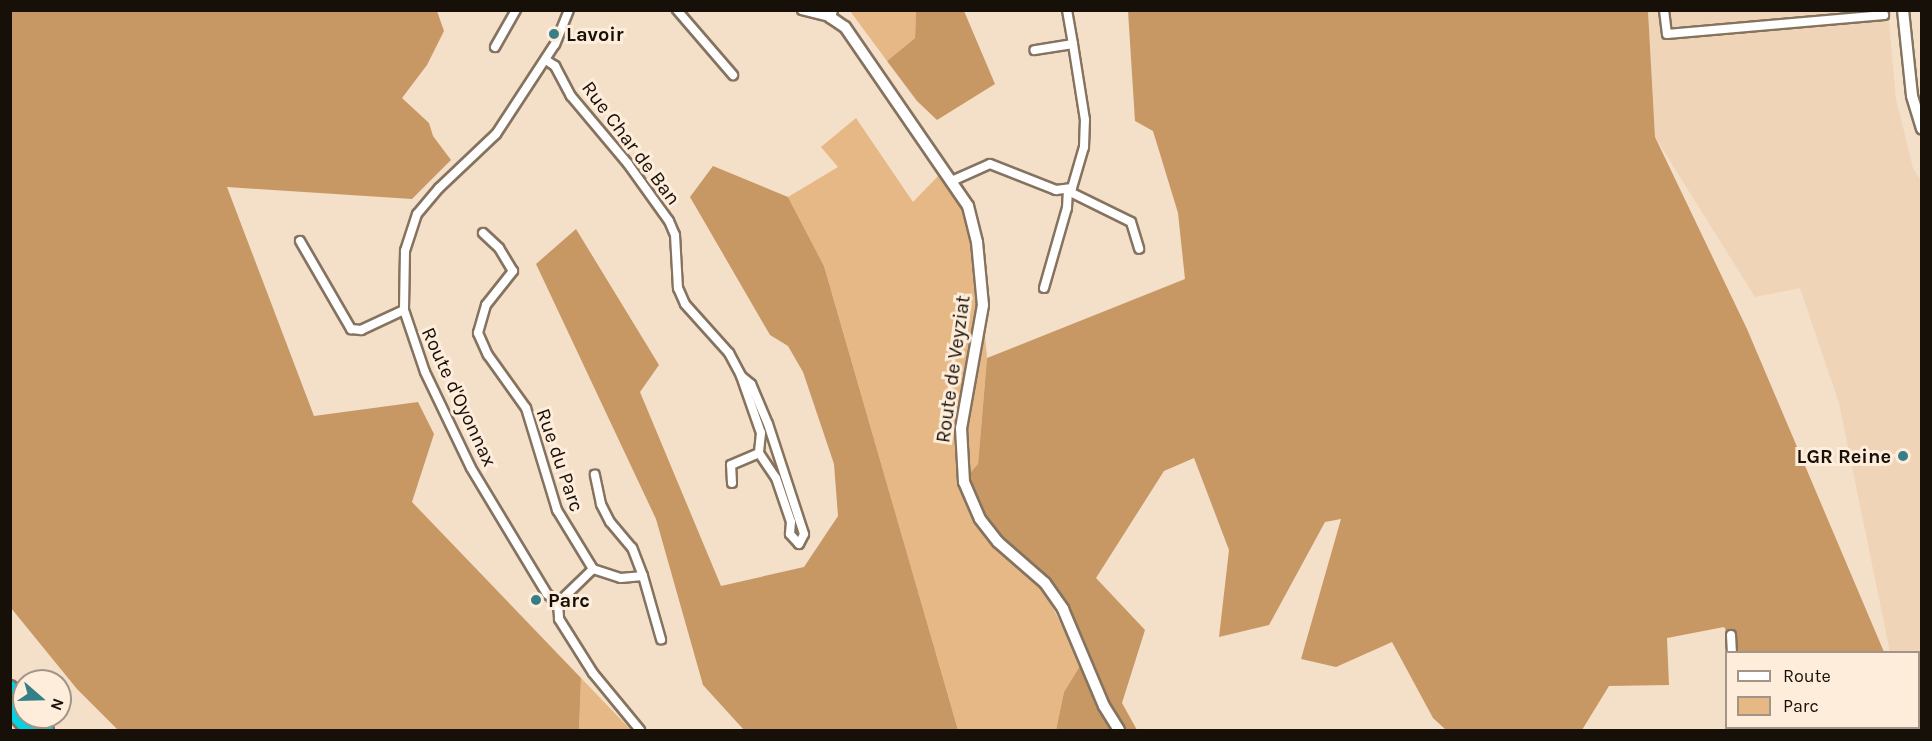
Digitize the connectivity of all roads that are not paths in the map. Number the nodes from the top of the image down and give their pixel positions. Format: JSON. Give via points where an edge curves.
{"nodes":[{"id":1,"x":516,"y":10,"type":"edge"},
{"id":2,"x":569,"y":10,"type":"edge"},
{"id":3,"x":677,"y":10,"type":"edge"},
{"id":4,"x":802,"y":10,"type":"edge"},
{"id":5,"x":1067,"y":10,"type":"edge"},
{"id":6,"x":1664,"y":10,"type":"edge"},
{"id":7,"x":1903,"y":10,"type":"edge"},
{"id":8,"x":831,"y":14,"type":"edge"},
{"id":9,"x":1884,"y":15,"type":"dead end"},
{"id":10,"x":1073,"y":44,"type":"junction"},
{"id":11,"x":495,"y":47,"type":"dead end"},
{"id":12,"x":1034,"y":50,"type":"dead end"},
{"id":13,"x":546,"y":60,"type":"junction"},
{"id":14,"x":733,"y":75,"type":"dead end"},
{"id":15,"x":1922,"y":129,"type":"edge"},
{"id":16,"x":954,"y":180,"type":"junction"},
{"id":17,"x":1068,"y":191,"type":"junction"},
{"id":18,"x":483,"y":233,"type":"dead end"},
{"id":19,"x":300,"y":241,"type":"dead end"},
{"id":20,"x":1139,"y":249,"type":"dead end"},
{"id":21,"x":1044,"y":288,"type":"dead end"},
{"id":22,"x":404,"y":310,"type":"junction"},
{"id":23,"x":741,"y":376,"type":"junction"},
{"id":24,"x":759,"y":453,"type":"junction"},
{"id":25,"x":595,"y":475,"type":"dead end"},
{"id":26,"x":732,"y":483,"type":"dead end"},
{"id":27,"x":593,"y":569,"type":"junction"},
{"id":28,"x":643,"y":576,"type":"junction"},
{"id":29,"x":558,"y":603,"type":"junction"},
{"id":30,"x":1731,"y":635,"type":"dead end"},
{"id":31,"x":661,"y":639,"type":"dead end"},
{"id":32,"x":1732,"y":651,"type":"edge"},
{"id":33,"x":10,"y":708,"type":"edge"},
{"id":34,"x":29,"y":730,"type":"edge"},
{"id":35,"x":640,"y":730,"type":"edge"},
{"id":36,"x":1119,"y":730,"type":"edge"}],
"edges":[{"from":1,"to":11,"type":"street"},
{"from":2,"to":13,"type":"street","name":"Route d'Oyonnax"},
{"from":3,"to":14,"type":"street"},
{"from":4,"to":8,"type":"street"},
{"from":5,"to":10,"type":"street"},
{"from":6,"to":9,"type":"street","via":[[1667,34]]},
{"from":7,"to":15,"type":"street","via":[[1912,96]]},
{"from":8,"to":16,"type":"street","name":"Route de Veyziat","via":[[845,27]]},
{"from":10,"to":12,"type":"street"},
{"from":10,"to":17,"type":"street","via":[[1085,120],[1076,180]]},
{"from":13,"to":22,"type":"street","name":"Route d'Oyonnax","via":[[496,134],[417,214],[405,251]]},
{"from":13,"to":23,"type":"street","name":"Rue Char de Ban","via":[[555,66],[570,96],[628,164],[669,221],[675,235],[675,273],[685,304],[729,353]]},
{"from":16,"to":17,"type":"street","via":[[990,164]]},
{"from":16,"to":36,"type":"street","name":"Route de Veyziat","via":[[973,223],[983,305],[961,428],[964,482],[973,507],[990,532],[1045,583],[1063,609],[1104,706]]},
{"from":17,"to":20,"type":"street","via":[[1131,222]]},
{"from":17,"to":21,"type":"street","via":[[1067,208]]},
{"from":18,"to":27,"type":"street","name":"Rue du Parc","via":[[499,248],[513,271],[486,305],[478,333],[488,355],[526,408],[557,510]]},
{"from":19,"to":22,"type":"street","via":[[351,329],[362,330]]},
{"from":22,"to":29,"type":"street","name":"Route d'Oyonnax","via":[[409,332],[460,447],[537,580]]},
{"from":23,"to":24,"type":"street","name":"Rue Char de Ban","via":[[761,433]]},
{"from":23,"to":24,"type":"street","name":"Rue Char de Ban","via":[[751,384],[768,424],[804,534],[801,543],[793,543],[780,489]]},
{"from":24,"to":26,"type":"street","via":[[731,465]]},
{"from":25,"to":28,"type":"street","via":[[610,522],[632,548]]},
{"from":27,"to":28,"type":"street","via":[[621,578]]},
{"from":27,"to":29,"type":"street"},
{"from":28,"to":31,"type":"street"},
{"from":29,"to":35,"type":"street","name":"Route d'Oyonnax","via":[[559,619],[592,673]]},
{"from":30,"to":32,"type":"street"},
{"from":33,"to":34,"type":"highway"}]}
